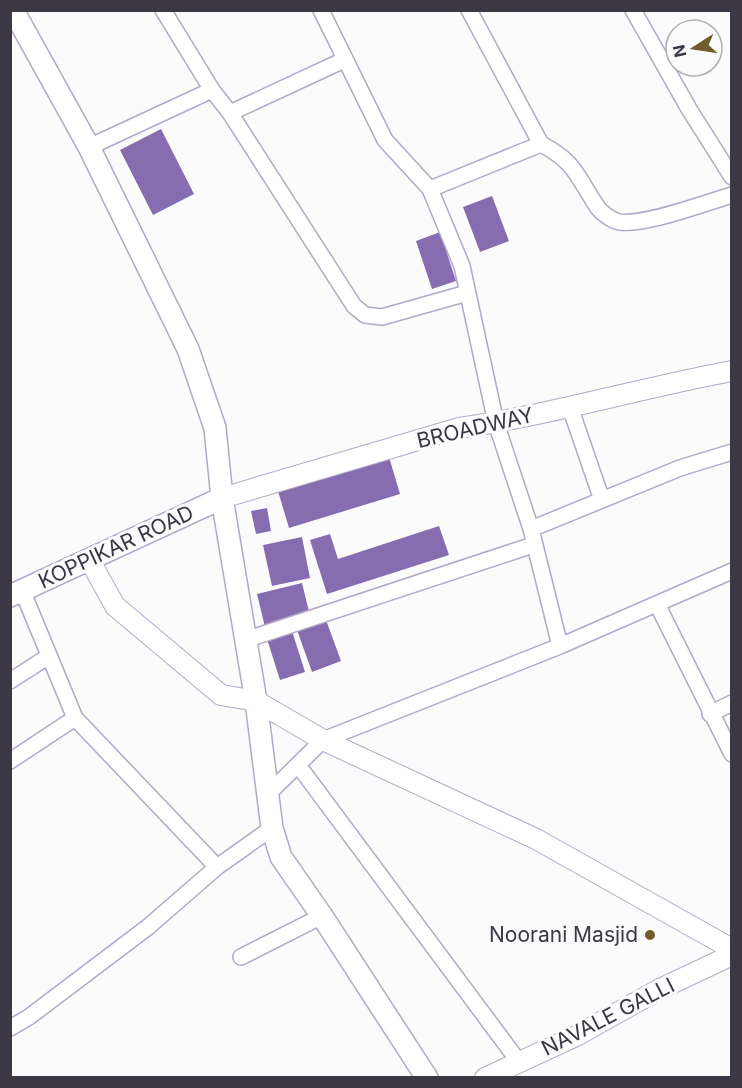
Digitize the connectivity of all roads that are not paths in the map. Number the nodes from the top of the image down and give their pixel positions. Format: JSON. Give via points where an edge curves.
{"nodes":[{"id":1,"x":14,"y":10,"type":"edge"},
{"id":2,"x":163,"y":10,"type":"edge"},
{"id":3,"x":321,"y":10,"type":"edge"},
{"id":4,"x":469,"y":10,"type":"edge"},
{"id":5,"x":633,"y":10,"type":"edge"},
{"id":6,"x":344,"y":60,"type":"junction"},
{"id":7,"x":212,"y":90,"type":"junction"},
{"id":8,"x":230,"y":113,"type":"junction"},
{"id":9,"x":541,"y":144,"type":"junction"},
{"id":10,"x":89,"y":147,"type":"junction"},
{"id":11,"x":732,"y":177,"type":"edge"},
{"id":12,"x":430,"y":189,"type":"junction"},
{"id":13,"x":732,"y":195,"type":"edge"},
{"id":14,"x":467,"y":293,"type":"junction"},
{"id":15,"x":732,"y":371,"type":"edge"},
{"id":16,"x":570,"y":407,"type":"junction"},
{"id":17,"x":496,"y":423,"type":"junction"},
{"id":18,"x":732,"y":452,"type":"edge"},
{"id":19,"x":222,"y":498,"type":"junction"},
{"id":20,"x":602,"y":500,"type":"junction"},
{"id":21,"x":531,"y":529,"type":"junction"},
{"id":22,"x":533,"y":545,"type":"junction"},
{"id":23,"x":89,"y":559,"type":"junction"},
{"id":24,"x":732,"y":571,"type":"edge"},
{"id":25,"x":16,"y":593,"type":"edge"},
{"id":26,"x":657,"y":604,"type":"junction"},
{"id":27,"x":245,"y":640,"type":"junction"},
{"id":28,"x":560,"y":646,"type":"junction"},
{"id":29,"x":49,"y":656,"type":"junction"},
{"id":30,"x":10,"y":681,"type":"edge"},
{"id":31,"x":256,"y":701,"type":"junction"},
{"id":32,"x":732,"y":703,"type":"edge"},
{"id":33,"x":710,"y":714,"type":"junction"},
{"id":34,"x":75,"y":718,"type":"junction"},
{"id":35,"x":322,"y":740,"type":"junction"},
{"id":36,"x":732,"y":754,"type":"edge"},
{"id":37,"x":10,"y":761,"type":"edge"},
{"id":38,"x":298,"y":765,"type":"junction"},
{"id":39,"x":268,"y":794,"type":"junction"},
{"id":40,"x":272,"y":828,"type":"junction"},
{"id":41,"x":217,"y":867,"type":"junction"},
{"id":42,"x":322,"y":916,"type":"junction"},
{"id":43,"x":732,"y":950,"type":"edge"},
{"id":44,"x":732,"y":956,"type":"edge"},
{"id":45,"x":241,"y":957,"type":"dead end"},
{"id":46,"x":10,"y":1028,"type":"edge"},
{"id":47,"x":519,"y":1062,"type":"junction"},
{"id":48,"x":427,"y":1077,"type":"edge"},
{"id":49,"x":485,"y":1077,"type":"edge"}],
"edges":[{"from":1,"to":10,"type":"main road"},
{"from":2,"to":7,"type":"street"},
{"from":3,"to":6,"type":"street"},
{"from":4,"to":9,"type":"street"},
{"from":5,"to":11,"type":"street"},
{"from":6,"to":8,"type":"street"},
{"from":6,"to":12,"type":"street","via":[[385,140]]},
{"from":7,"to":8,"type":"street"},
{"from":7,"to":10,"type":"street"},
{"from":8,"to":14,"type":"street","via":[[354,306],[365,315],[382,316]]},
{"from":9,"to":12,"type":"street"},
{"from":9,"to":13,"type":"street","via":[[573,166],[599,210],[616,222],[658,217]]},
{"from":10,"to":19,"type":"main road","via":[[188,349],[215,428]]},
{"from":12,"to":14,"type":"street","via":[[462,266]]},
{"from":14,"to":17,"type":"street"},
{"from":15,"to":16,"type":"street","name":"BROADWAY"},
{"from":16,"to":17,"type":"street","name":"BROADWAY"},
{"from":16,"to":20,"type":"street"},
{"from":17,"to":19,"type":"street","name":"BROADWAY","via":[[459,428]]},
{"from":17,"to":21,"type":"street"},
{"from":18,"to":20,"type":"street","via":[[680,468]]},
{"from":19,"to":23,"type":"main road","name":"KOPPIKAR ROAD"},
{"from":19,"to":27,"type":"main road"},
{"from":20,"to":21,"type":"street"},
{"from":21,"to":22,"type":"street"},
{"from":22,"to":27,"type":"street"},
{"from":22,"to":28,"type":"street"},
{"from":23,"to":25,"type":"main road","name":"KOPPIKAR ROAD"},
{"from":23,"to":31,"type":"street","via":[[115,606],[221,695]]},
{"from":24,"to":26,"type":"street"},
{"from":25,"to":29,"type":"street"},
{"from":26,"to":28,"type":"street"},
{"from":26,"to":33,"type":"street"},
{"from":27,"to":31,"type":"main road"},
{"from":28,"to":35,"type":"street"},
{"from":29,"to":30,"type":"street"},
{"from":29,"to":34,"type":"street"},
{"from":31,"to":35,"type":"street"},
{"from":31,"to":39,"type":"main road"},
{"from":32,"to":33,"type":"street"},
{"from":33,"to":36,"type":"street"},
{"from":34,"to":37,"type":"street"},
{"from":34,"to":41,"type":"street"},
{"from":35,"to":38,"type":"street"},
{"from":35,"to":43,"type":"street","via":[[536,840]]},
{"from":38,"to":39,"type":"street"},
{"from":38,"to":47,"type":"street"},
{"from":39,"to":40,"type":"main road"},
{"from":40,"to":41,"type":"street"},
{"from":40,"to":42,"type":"main road","via":[[281,857]]},
{"from":41,"to":46,"type":"street","via":[[148,927]]},
{"from":42,"to":45,"type":"street"},
{"from":42,"to":48,"type":"main road"},
{"from":44,"to":47,"type":"street","name":"NAVALE GALLI"},
{"from":47,"to":49,"type":"street","name":"NAVALE GALLI"}]}
